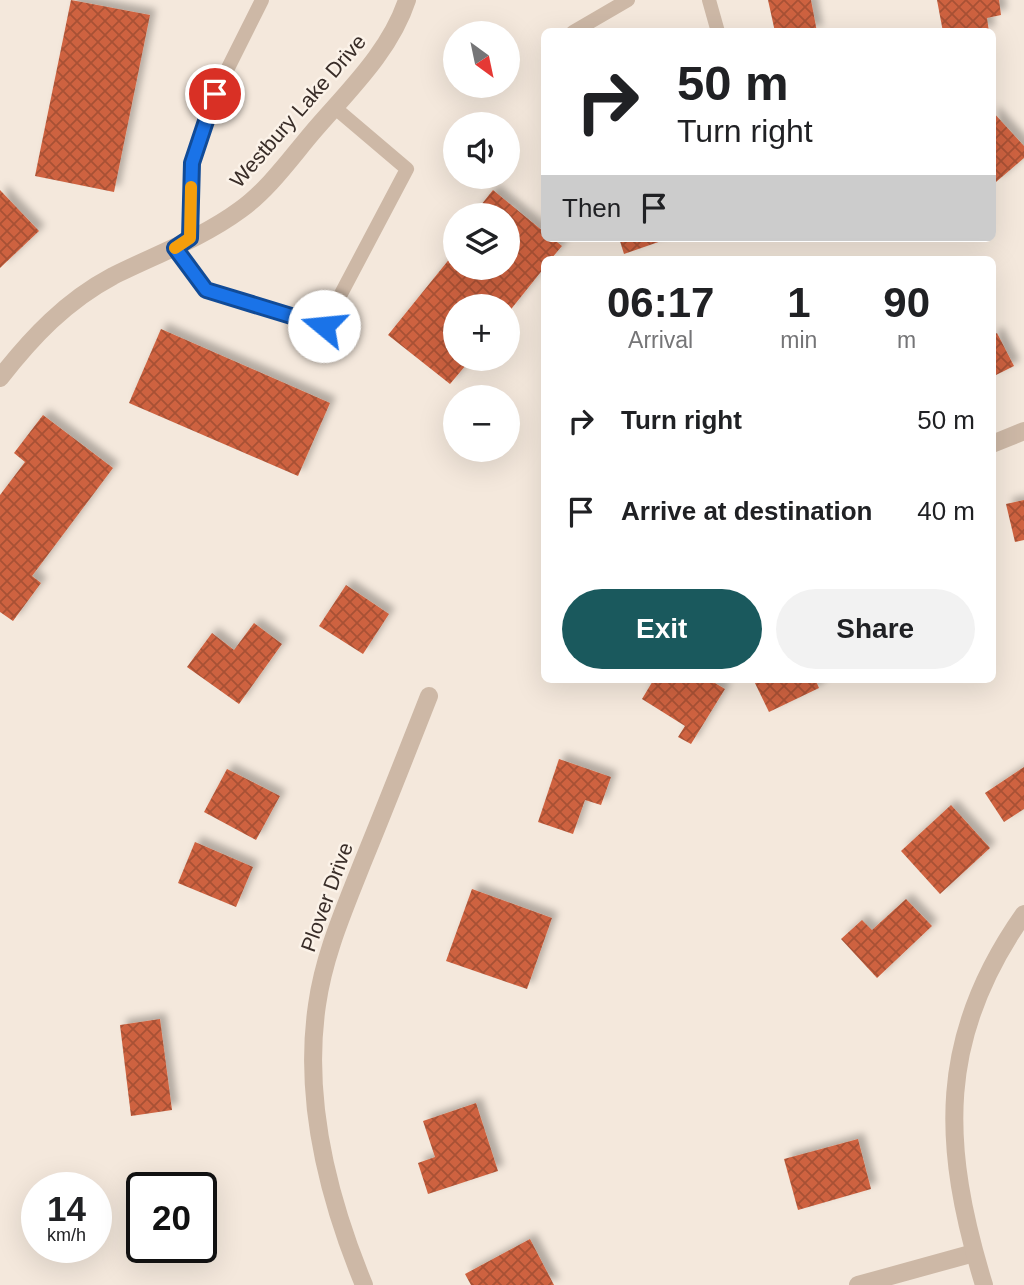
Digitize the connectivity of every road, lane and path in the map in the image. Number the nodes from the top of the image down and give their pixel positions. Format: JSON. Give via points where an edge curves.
{"nodes":[{"id":1,"x":262,"y":0,"type":"edge"},
{"id":2,"x":407,"y":0,"type":"edge"},
{"id":3,"x":628,"y":0,"type":"edge"},
{"id":4,"x":709,"y":0,"type":"edge"},
{"id":5,"x":580,"y":28,"type":"edge"},
{"id":6,"x":717,"y":28,"type":"edge"},
{"id":7,"x":334,"y":107,"type":"junction"},
{"id":8,"x":182,"y":243,"type":"junction"},
{"id":9,"x":0,"y":378,"type":"edge"},
{"id":10,"x":1024,"y":431,"type":"edge"},
{"id":11,"x":996,"y":442,"type":"edge"},
{"id":12,"x":429,"y":695,"type":"dead end"},
{"id":13,"x":1024,"y":914,"type":"edge"},
{"id":14,"x":974,"y":1253,"type":"junction"},
{"id":15,"x":364,"y":1285,"type":"edge"},
{"id":16,"x":858,"y":1285,"type":"edge"},
{"id":17,"x":984,"y":1285,"type":"edge"}],
"edges":[{"from":1,"to":8,"type":"lane","via":[[215,94],[192,163]]},
{"from":2,"to":7,"type":"street","name":"Westbury Lake Drive","via":[[383,49]]},
{"from":3,"to":5,"type":"lane"},
{"from":4,"to":6,"type":"lane"},
{"from":7,"to":8,"type":"street","name":"Westbury Lake Drive","via":[[240,210]]},
{"from":7,"to":8,"type":"lane","via":[[407,169],[324,326],[206,290]]},
{"from":8,"to":9,"type":"street","name":"Westbury Lake Drive","via":[[111,277],[64,309],[33,336]]},
{"from":10,"to":11,"type":"street"},
{"from":12,"to":15,"type":"street","name":"Plover Drive","via":[[328,949],[317,1006],[318,1121],[328,1180]]},
{"from":13,"to":14,"type":"street","via":[[974,1000],[955,1076],[958,1169]]},
{"from":14,"to":16,"type":"street"},
{"from":14,"to":17,"type":"street"}]}
